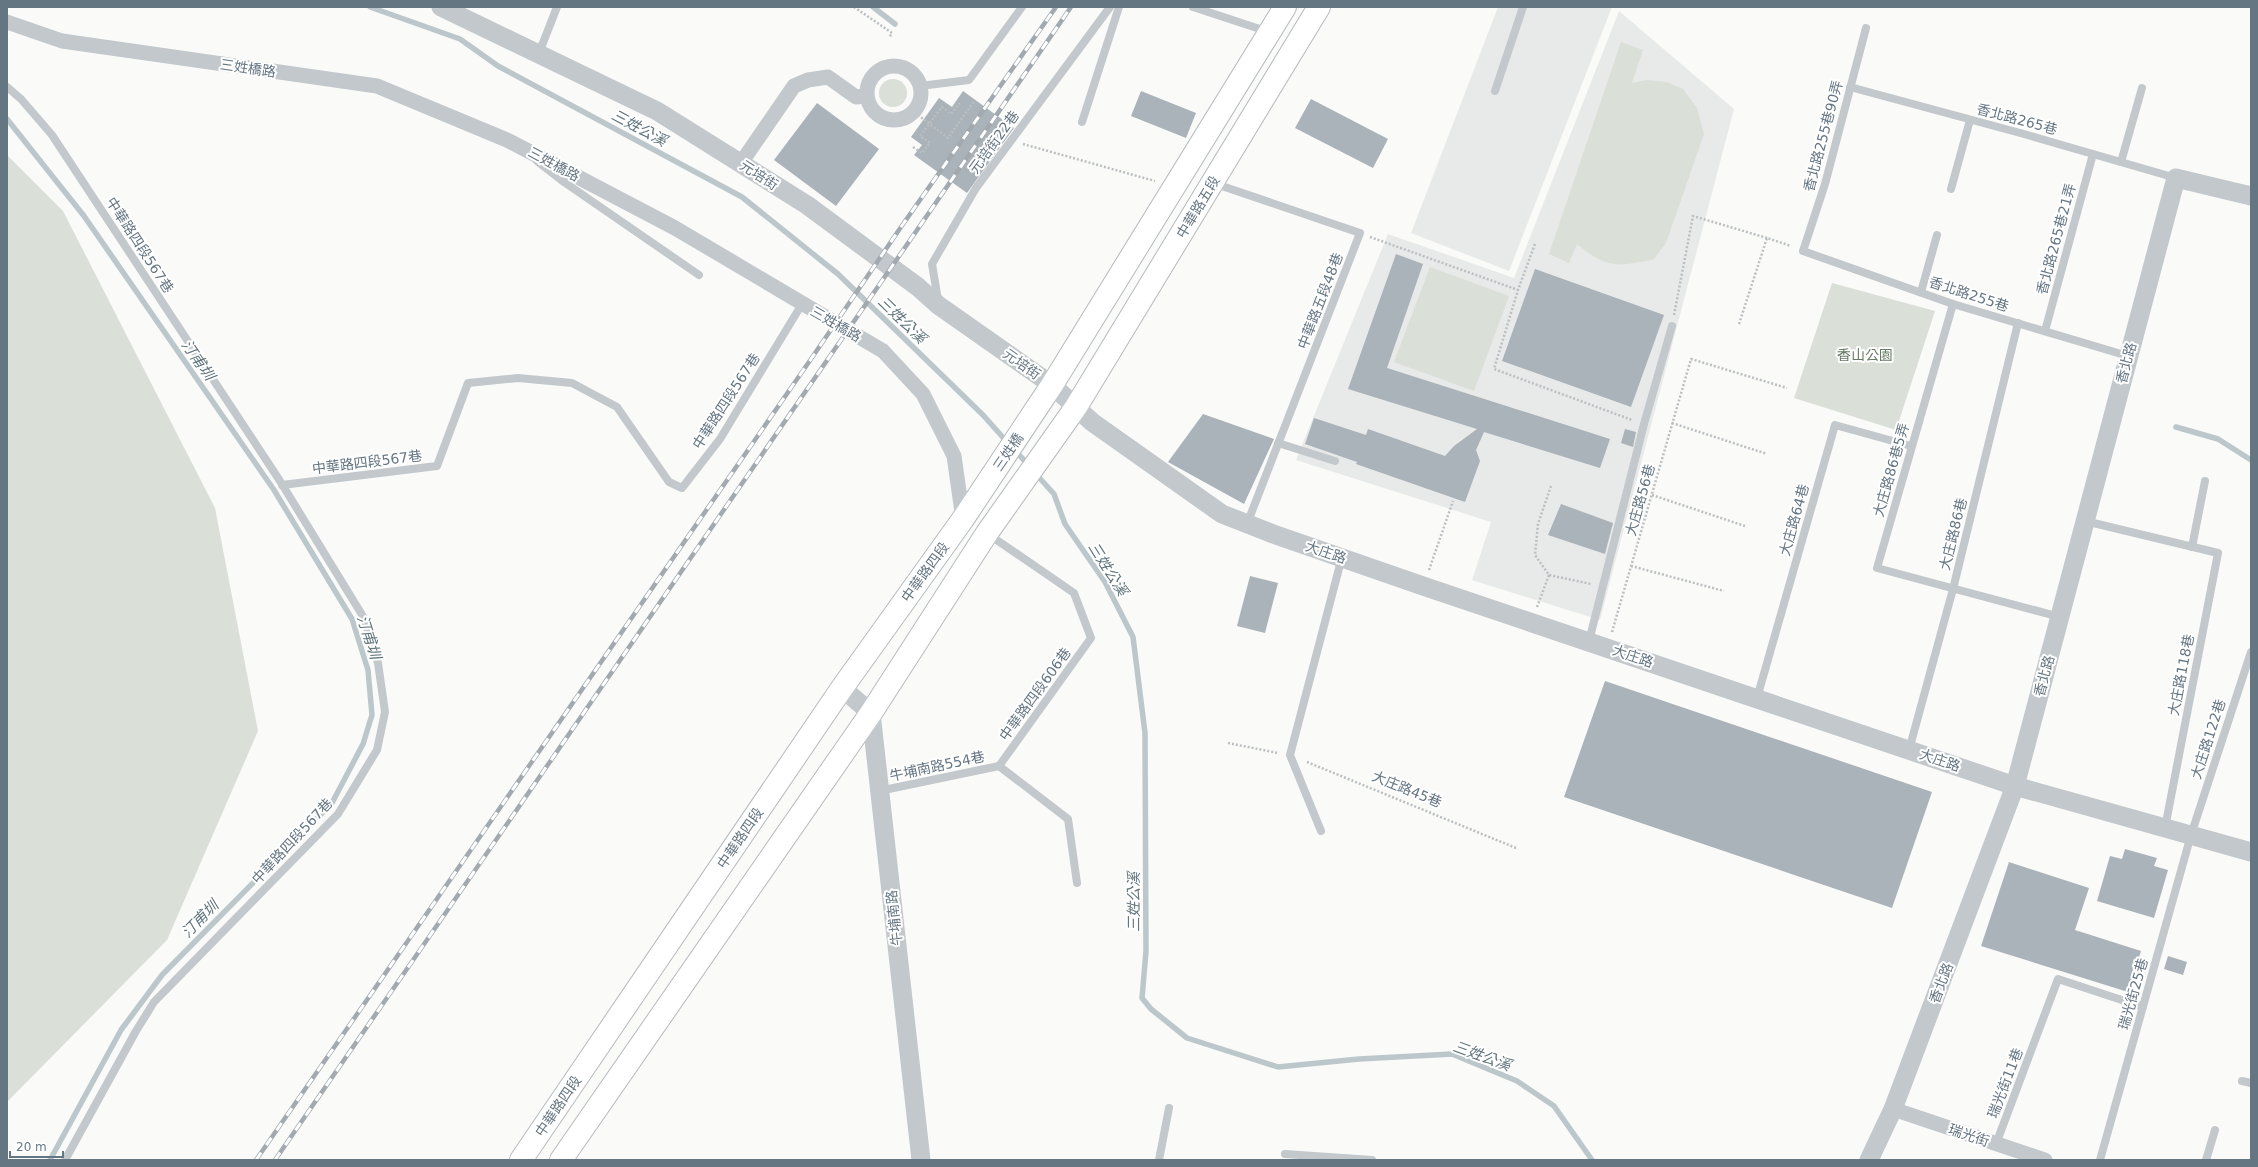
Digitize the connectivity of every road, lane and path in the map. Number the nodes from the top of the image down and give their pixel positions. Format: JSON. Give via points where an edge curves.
{"nodes":[{"id":1,"x":441,"y":7,"type":"edge"},
{"id":2,"x":557,"y":7,"type":"edge"},
{"id":3,"x":854,"y":7,"type":"edge"},
{"id":4,"x":1022,"y":7,"type":"edge"},
{"id":5,"x":1110,"y":7,"type":"edge"},
{"id":6,"x":1119,"y":7,"type":"edge"},
{"id":7,"x":1193,"y":7,"type":"edge"},
{"id":8,"x":1285,"y":7,"type":"edge"},
{"id":9,"x":1320,"y":7,"type":"edge"},
{"id":10,"x":1523,"y":7,"type":"edge"},
{"id":11,"x":7,"y":22,"type":"edge"},
{"id":12,"x":1866,"y":28,"type":"dead end"},
{"id":13,"x":1270,"y":33,"type":"junction"},
{"id":14,"x":889,"y":38,"type":"dead end"},
{"id":15,"x":539,"y":53,"type":"junction"},
{"id":16,"x":920,"y":86,"type":"junction"},
{"id":17,"x":7,"y":87,"type":"edge"},
{"id":18,"x":1850,"y":88,"type":"junction"},
{"id":19,"x":2142,"y":88,"type":"dead end"},
{"id":20,"x":1495,"y":91,"type":"dead end"},
{"id":21,"x":866,"y":96,"type":"junction"},
{"id":22,"x":975,"y":100,"type":"dead end"},
{"id":23,"x":960,"y":103,"type":"dead end"},
{"id":24,"x":918,"y":115,"type":"dead end"},
{"id":25,"x":1970,"y":120,"type":"junction"},
{"id":26,"x":1005,"y":122,"type":"dead end"},
{"id":27,"x":1082,"y":122,"type":"dead end"},
{"id":28,"x":929,"y":124,"type":"junction"},
{"id":29,"x":1011,"y":141,"type":"junction"},
{"id":30,"x":913,"y":147,"type":"dead end"},
{"id":31,"x":534,"y":154,"type":"junction"},
{"id":32,"x":2093,"y":154,"type":"junction"},
{"id":33,"x":977,"y":160,"type":"dead end"},
{"id":34,"x":2121,"y":162,"type":"junction"},
{"id":35,"x":741,"y":163,"type":"junction"},
{"id":36,"x":2176,"y":178,"type":"junction"},
{"id":37,"x":1213,"y":183,"type":"junction"},
{"id":38,"x":1175,"y":187,"type":"junction"},
{"id":39,"x":1951,"y":189,"type":"dead end"},
{"id":40,"x":2251,"y":196,"type":"edge"},
{"id":41,"x":1360,"y":233,"type":"junction"},
{"id":42,"x":1937,"y":235,"type":"dead end"},
{"id":43,"x":1767,"y":238,"type":"junction"},
{"id":44,"x":1535,"y":244,"type":"dead end"},
{"id":45,"x":1803,"y":251,"type":"junction"},
{"id":46,"x":699,"y":275,"type":"dead end"},
{"id":47,"x":1518,"y":290,"type":"junction"},
{"id":48,"x":1921,"y":292,"type":"junction"},
{"id":49,"x":802,"y":304,"type":"junction"},
{"id":50,"x":1953,"y":304,"type":"junction"},
{"id":51,"x":938,"y":305,"type":"junction"},
{"id":52,"x":2018,"y":323,"type":"junction"},
{"id":53,"x":1739,"y":324,"type":"dead end"},
{"id":54,"x":1672,"y":326,"type":"joint"},
{"id":55,"x":2045,"y":331,"type":"junction"},
{"id":56,"x":2128,"y":356,"type":"junction"},
{"id":57,"x":1052,"y":385,"type":"junction"},
{"id":58,"x":1787,"y":388,"type":"dead end"},
{"id":59,"x":1076,"y":407,"type":"junction"},
{"id":60,"x":1672,"y":423,"type":"junction"},
{"id":61,"x":1644,"y":424,"type":"junction"},
{"id":62,"x":1278,"y":443,"type":"junction"},
{"id":63,"x":1911,"y":446,"type":"junction"},
{"id":64,"x":1768,"y":454,"type":"dead end"},
{"id":65,"x":1335,"y":461,"type":"dead end"},
{"id":66,"x":2205,"y":481,"type":"dead end"},
{"id":67,"x":282,"y":485,"type":"junction"},
{"id":68,"x":1551,"y":486,"type":"dead end"},
{"id":69,"x":1652,"y":495,"type":"junction"},
{"id":70,"x":1453,"y":501,"type":"dead end"},
{"id":71,"x":963,"y":519,"type":"junction"},
{"id":72,"x":2085,"y":521,"type":"junction"},
{"id":73,"x":1247,"y":524,"type":"junction"},
{"id":74,"x":1745,"y":526,"type":"dead end"},
{"id":75,"x":987,"y":533,"type":"junction"},
{"id":76,"x":2192,"y":547,"type":"junction"},
{"id":77,"x":1342,"y":557,"type":"junction"},
{"id":78,"x":1631,"y":566,"type":"junction"},
{"id":79,"x":1549,"y":575,"type":"junction"},
{"id":80,"x":1423,"y":586,"type":"junction"},
{"id":81,"x":1603,"y":587,"type":"junction"},
{"id":82,"x":1953,"y":589,"type":"junction"},
{"id":83,"x":1724,"y":591,"type":"dead end"},
{"id":84,"x":2060,"y":617,"type":"junction"},
{"id":85,"x":1532,"y":622,"type":"junction"},
{"id":86,"x":1589,"y":642,"type":"junction"},
{"id":87,"x":1607,"y":648,"type":"junction"},
{"id":88,"x":2251,"y":652,"type":"edge"},
{"id":89,"x":842,"y":688,"type":"junction"},
{"id":90,"x":1757,"y":698,"type":"junction"},
{"id":91,"x":871,"y":713,"type":"junction"},
{"id":92,"x":1228,"y":743,"type":"dead end"},
{"id":93,"x":1909,"y":750,"type":"junction"},
{"id":94,"x":1290,"y":755,"type":"junction"},
{"id":95,"x":999,"y":766,"type":"junction"},
{"id":96,"x":2015,"y":786,"type":"junction"},
{"id":97,"x":880,"y":791,"type":"junction"},
{"id":98,"x":2165,"y":828,"type":"junction"},
{"id":99,"x":1321,"y":831,"type":"dead end"},
{"id":100,"x":2191,"y":835,"type":"junction"},
{"id":101,"x":1516,"y":848,"type":"dead end"},
{"id":102,"x":2251,"y":852,"type":"edge"},
{"id":103,"x":1077,"y":883,"type":"dead end"},
{"id":104,"x":2143,"y":1007,"type":"junction"},
{"id":105,"x":2242,"y":1081,"type":"dead end"},
{"id":106,"x":2251,"y":1083,"type":"edge"},
{"id":107,"x":1169,"y":1108,"type":"dead end"},
{"id":108,"x":1893,"y":1109,"type":"junction"},
{"id":109,"x":2215,"y":1130,"type":"dead end"},
{"id":110,"x":1996,"y":1144,"type":"junction"},
{"id":111,"x":1285,"y":1154,"type":"dead end"},
{"id":112,"x":65,"y":1160,"type":"edge"},
{"id":113,"x":521,"y":1160,"type":"edge"},
{"id":114,"x":561,"y":1160,"type":"edge"},
{"id":115,"x":921,"y":1160,"type":"edge"},
{"id":116,"x":1158,"y":1160,"type":"edge"},
{"id":117,"x":1372,"y":1160,"type":"edge"},
{"id":118,"x":1869,"y":1160,"type":"edge"},
{"id":119,"x":2045,"y":1160,"type":"edge"},
{"id":120,"x":2100,"y":1160,"type":"edge"},
{"id":121,"x":2206,"y":1160,"type":"edge"}],
"edges":[{"from":1,"to":15,"type":"street","name":"元培街"},
{"from":2,"to":15,"type":"lane"},
{"from":3,"to":14,"type":"path","via":[[892,33]]},
{"from":4,"to":16,"type":"lane","via":[[969,80]]},
{"from":5,"to":29,"type":"lane","name":"元培街22巷"},
{"from":6,"to":27,"type":"lane"},
{"from":7,"to":13,"type":"lane"},
{"from":8,"to":13,"type":"main road"},
{"from":9,"to":37,"type":"main road","name":"中華路五段"},
{"from":10,"to":20,"type":"lane"},
{"from":11,"to":31,"type":"street","name":"三姓橋路","via":[[62,41],[377,86],[507,140]]},
{"from":12,"to":18,"type":"lane","name":"香北路255巷90弄"},
{"from":13,"to":38,"type":"main road"},
{"from":15,"to":35,"type":"street","name":"元培街","via":[[657,111]]},
{"from":16,"to":21,"type":"street","via":[[910,71],[893,65],[876,72],[870,79]]},
{"from":16,"to":21,"type":"street","via":[[919,104],[907,117],[898,120],[881,117],[874,112]]},
{"from":17,"to":67,"type":"lane","name":"中華路四段567巷","via":[[21,99],[52,135]]},
{"from":18,"to":25,"type":"lane","name":"香北路265巷"},
{"from":18,"to":45,"type":"lane","name":"香北路255巷90弄","via":[[1825,184]]},
{"from":19,"to":34,"type":"lane"},
{"from":21,"to":35,"type":"street","via":[[856,97],[828,77],[808,80],[794,86]]},
{"from":22,"to":28,"type":"path","via":[[948,138]]},
{"from":23,"to":28,"type":"path","via":[[951,114],[942,107]]},
{"from":24,"to":28,"type":"path"},
{"from":25,"to":32,"type":"lane","name":"香北路265巷"},
{"from":25,"to":39,"type":"lane"},
{"from":26,"to":33,"type":"path"},
{"from":28,"to":30,"type":"path","via":[[920,136],[930,143],[922,153]]},
{"from":29,"to":38,"type":"path"},
{"from":29,"to":51,"type":"lane","name":"元培街22巷","via":[[976,188],[932,264]]},
{"from":31,"to":46,"type":"lane","via":[[538,163]]},
{"from":31,"to":49,"type":"street","name":"三姓橋路","via":[[675,228]]},
{"from":32,"to":34,"type":"lane","name":"香北路265巷"},
{"from":32,"to":55,"type":"lane","name":"香北路265巷21弄"},
{"from":34,"to":36,"type":"lane","name":"香北路265巷"},
{"from":35,"to":51,"type":"street","name":"元培街","via":[[856,240]]},
{"from":36,"to":40,"type":"street"},
{"from":36,"to":56,"type":"street","name":"香北路"},
{"from":37,"to":41,"type":"lane"},
{"from":37,"to":59,"type":"main road","name":"中華路五段"},
{"from":38,"to":57,"type":"main road"},
{"from":41,"to":47,"type":"path"},
{"from":41,"to":62,"type":"lane","name":"中華路五段48巷"},
{"from":42,"to":48,"type":"lane"},
{"from":43,"to":45,"type":"path"},
{"from":43,"to":53,"type":"path"},
{"from":43,"to":54,"type":"path","via":[[1693,216]]},
{"from":44,"to":47,"type":"path"},
{"from":45,"to":48,"type":"lane","name":"香北路255巷"},
{"from":47,"to":61,"type":"path","via":[[1494,369]]},
{"from":48,"to":50,"type":"lane","name":"香北路255巷"},
{"from":49,"to":67,"type":"lane","name":"中華路四段567巷","via":[[720,439],[682,488],[669,482],[617,407],[572,383],[518,378],[468,383],[437,466]]},
{"from":49,"to":71,"type":"street","name":"三姓橋路","via":[[883,351],[922,394],[954,456]]},
{"from":50,"to":52,"type":"lane","name":"香北路255巷"},
{"from":50,"to":63,"type":"lane","name":"大庄路86巷5弄"},
{"from":51,"to":57,"type":"street","name":"元培街"},
{"from":52,"to":55,"type":"lane","name":"香北路255巷"},
{"from":52,"to":82,"type":"lane","name":"大庄路86巷"},
{"from":54,"to":61,"type":"lane"},
{"from":55,"to":56,"type":"lane","name":"香北路255巷"},
{"from":56,"to":72,"type":"street","name":"香北路"},
{"from":57,"to":59,"type":"street","name":"大庄路"},
{"from":57,"to":71,"type":"main road","name":"三姓橋"},
{"from":58,"to":60,"type":"path","name":"大庄路56巷","via":[[1691,359]]},
{"from":59,"to":73,"type":"street","name":"大庄路","via":[[1092,422],[1222,514]]},
{"from":59,"to":75,"type":"main road"},
{"from":60,"to":64,"type":"path"},
{"from":60,"to":69,"type":"path","name":"大庄路56巷"},
{"from":61,"to":81,"type":"lane"},
{"from":62,"to":65,"type":"lane"},
{"from":62,"to":73,"type":"lane","name":"中華路五段48巷"},
{"from":63,"to":82,"type":"lane","name":"大庄路86巷5弄","via":[[1877,568]]},
{"from":63,"to":90,"type":"lane","name":"大庄路64巷","via":[[1835,425]]},
{"from":66,"to":76,"type":"lane"},
{"from":67,"to":112,"type":"lane","name":"中華路四段567巷","via":[[364,618],[378,663],[385,712],[378,750],[338,814],[154,1002]]},
{"from":68,"to":79,"type":"path","via":[[1538,524],[1535,556]]},
{"from":69,"to":74,"type":"path"},
{"from":69,"to":78,"type":"path","name":"大庄路56巷"},
{"from":70,"to":80,"type":"path"},
{"from":71,"to":89,"type":"main road","name":"中華路四段"},
{"from":72,"to":76,"type":"lane","name":"大庄路118巷"},
{"from":72,"to":84,"type":"street","name":"香北路"},
{"from":73,"to":77,"type":"street","name":"大庄路"},
{"from":75,"to":91,"type":"main road","name":"中華路四段"},
{"from":75,"to":95,"type":"lane","name":"中華路四段606巷","via":[[1074,593],[1091,638]]},
{"from":76,"to":98,"type":"lane","name":"大庄路118巷","via":[[2218,553]]},
{"from":77,"to":80,"type":"street","name":"大庄路"},
{"from":77,"to":94,"type":"lane"},
{"from":78,"to":83,"type":"path"},
{"from":78,"to":87,"type":"path","name":"大庄路56巷"},
{"from":79,"to":81,"type":"path"},
{"from":79,"to":85,"type":"path"},
{"from":80,"to":85,"type":"street","name":"大庄路"},
{"from":81,"to":86,"type":"lane"},
{"from":82,"to":84,"type":"lane"},
{"from":82,"to":93,"type":"lane","name":"大庄路86巷"},
{"from":84,"to":96,"type":"street","name":"香北路"},
{"from":85,"to":86,"type":"street","name":"大庄路"},
{"from":86,"to":87,"type":"street","name":"大庄路"},
{"from":87,"to":90,"type":"street","name":"大庄路"},
{"from":88,"to":100,"type":"lane","name":"大庄路122巷"},
{"from":89,"to":91,"type":"street"},
{"from":89,"to":113,"type":"main road","name":"中華路四段"},
{"from":90,"to":93,"type":"street","name":"大庄路"},
{"from":91,"to":97,"type":"street","name":"牛埔南路"},
{"from":91,"to":114,"type":"main road","name":"中華路四段"},
{"from":92,"to":94,"type":"path","name":"大庄路45巷"},
{"from":93,"to":96,"type":"street","name":"大庄路"},
{"from":94,"to":99,"type":"lane"},
{"from":94,"to":101,"type":"path","name":"大庄路45巷"},
{"from":95,"to":97,"type":"lane","name":"牛埔南路554巷"},
{"from":95,"to":103,"type":"lane","via":[[1068,819]]},
{"from":96,"to":98,"type":"street","name":"大庄路"},
{"from":96,"to":108,"type":"street","name":"香北路"},
{"from":97,"to":115,"type":"street","name":"牛埔南路"},
{"from":98,"to":100,"type":"street","name":"大庄路"},
{"from":100,"to":102,"type":"street","name":"大庄路"},
{"from":100,"to":104,"type":"lane","name":"瑞光街25巷"},
{"from":104,"to":110,"type":"lane","name":"瑞光街11巷","via":[[2058,979]]},
{"from":104,"to":120,"type":"lane","name":"瑞光街25巷"},
{"from":105,"to":106,"type":"lane"},
{"from":107,"to":116,"type":"lane"},
{"from":108,"to":110,"type":"street","name":"瑞光街"},
{"from":108,"to":118,"type":"street","name":"香北路"},
{"from":109,"to":121,"type":"lane"},
{"from":110,"to":119,"type":"street","name":"瑞光街"},
{"from":111,"to":117,"type":"lane"}]}
